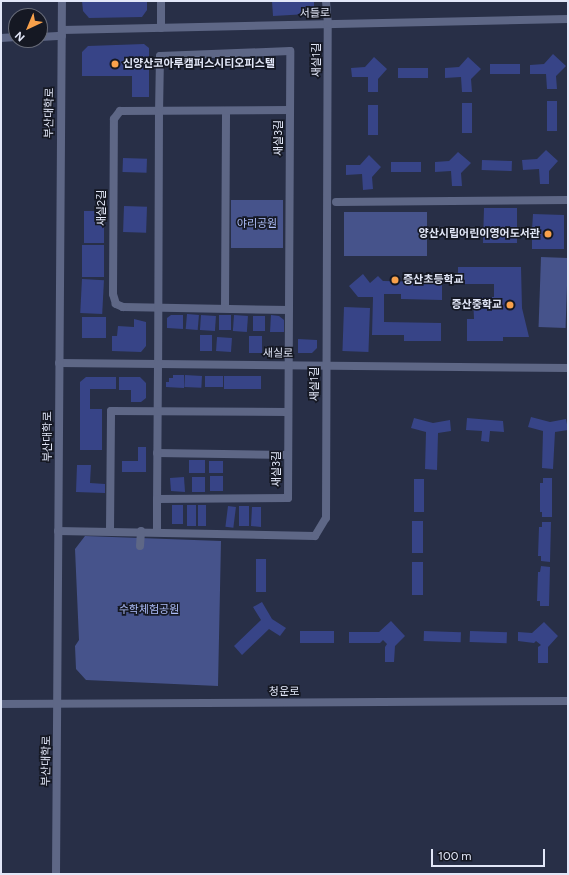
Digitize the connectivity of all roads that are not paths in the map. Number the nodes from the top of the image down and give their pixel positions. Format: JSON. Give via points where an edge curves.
{"nodes":[{"id":1,"x":62,"y":1,"type":"edge"},
{"id":2,"x":161,"y":1,"type":"edge"},
{"id":3,"x":326,"y":1,"type":"edge"},
{"id":4,"x":568,"y":19,"type":"edge"},
{"id":5,"x":328,"y":24,"type":"junction"},
{"id":6,"x":161,"y":28,"type":"junction"},
{"id":7,"x":62,"y":33,"type":"junction"},
{"id":8,"x":48,"y":36,"type":"edge"},
{"id":9,"x":290,"y":110,"type":"junction"},
{"id":10,"x":226,"y":111,"type":"junction"},
{"id":11,"x":159,"y":112,"type":"junction"},
{"id":12,"x":568,"y":200,"type":"edge"},
{"id":13,"x":336,"y":202,"type":"dead end"},
{"id":14,"x":158,"y":308,"type":"junction"},
{"id":15,"x":225,"y":308,"type":"junction"},
{"id":16,"x":289,"y":310,"type":"junction"},
{"id":17,"x":59,"y":363,"type":"junction"},
{"id":18,"x":158,"y":364,"type":"junction"},
{"id":19,"x":289,"y":365,"type":"junction"},
{"id":20,"x":326,"y":365,"type":"junction"},
{"id":21,"x":568,"y":368,"type":"edge"},
{"id":22,"x":157,"y":411,"type":"junction"},
{"id":23,"x":288,"y":412,"type":"junction"},
{"id":24,"x":157,"y":453,"type":"junction"},
{"id":25,"x":288,"y":455,"type":"junction"},
{"id":26,"x":157,"y":499,"type":"junction"},
{"id":27,"x":110,"y":530,"type":"junction"},
{"id":28,"x":58,"y":531,"type":"junction"},
{"id":29,"x":140,"y":531,"type":"junction"},
{"id":30,"x":157,"y":531,"type":"junction"},
{"id":31,"x":140,"y":546,"type":"dead end"},
{"id":32,"x":568,"y":701,"type":"edge"},
{"id":33,"x":1,"y":704,"type":"edge"},
{"id":34,"x":58,"y":705,"type":"junction"},
{"id":35,"x":56,"y":874,"type":"edge"}],
"edges":[{"from":1,"to":7,"type":"street","name":"부산대학로"},
{"from":2,"to":6,"type":"street"},
{"from":3,"to":5,"type":"street","name":"새실1길"},
{"from":4,"to":5,"type":"street","name":"서들로"},
{"from":5,"to":6,"type":"street","name":"서들로"},
{"from":5,"to":20,"type":"street","name":"새실1길"},
{"from":6,"to":7,"type":"street","name":"서들로"},
{"from":7,"to":8,"type":"street","name":"서들로"},
{"from":7,"to":17,"type":"street","name":"부산대학로"},
{"from":9,"to":10,"type":"street","name":"새실3길"},
{"from":9,"to":11,"type":"street","name":"새실3길","via":[[290,51],[160,56]]},
{"from":9,"to":16,"type":"street","name":"새실3길"},
{"from":10,"to":11,"type":"street","name":"새실3길"},
{"from":10,"to":15,"type":"street"},
{"from":11,"to":14,"type":"street"},
{"from":11,"to":14,"type":"street","name":"새실2길","via":[[120,111],[114,119],[113,286],[116,304],[123,307]]},
{"from":12,"to":13,"type":"street"},
{"from":14,"to":15,"type":"street","name":"새실2길"},
{"from":14,"to":18,"type":"street"},
{"from":15,"to":16,"type":"street"},
{"from":16,"to":19,"type":"street","name":"새실3길"},
{"from":17,"to":18,"type":"street","name":"새실로"},
{"from":17,"to":28,"type":"street","name":"부산대학로"},
{"from":18,"to":19,"type":"street","name":"새실로"},
{"from":18,"to":22,"type":"street"},
{"from":19,"to":20,"type":"street","name":"새실로"},
{"from":19,"to":23,"type":"street","name":"새실3길"},
{"from":20,"to":21,"type":"street","name":"새실로"},
{"from":20,"to":30,"type":"street","name":"새실1길","via":[[326,518],[315,536]]},
{"from":22,"to":23,"type":"street"},
{"from":22,"to":24,"type":"street"},
{"from":22,"to":27,"type":"street","via":[[111,411]]},
{"from":23,"to":25,"type":"street","name":"새실3길"},
{"from":24,"to":25,"type":"street"},
{"from":24,"to":26,"type":"street"},
{"from":25,"to":26,"type":"street","name":"새실3길","via":[[288,498]]},
{"from":26,"to":30,"type":"street"},
{"from":27,"to":28,"type":"street","name":"새실1길"},
{"from":27,"to":29,"type":"street","name":"새실1길"},
{"from":28,"to":34,"type":"street","name":"부산대학로"},
{"from":29,"to":30,"type":"street","name":"새실1길"},
{"from":29,"to":31,"type":"street"},
{"from":32,"to":34,"type":"street","name":"청운로"},
{"from":33,"to":34,"type":"street","name":"청운로"},
{"from":34,"to":35,"type":"street","name":"부산대학로"}]}
